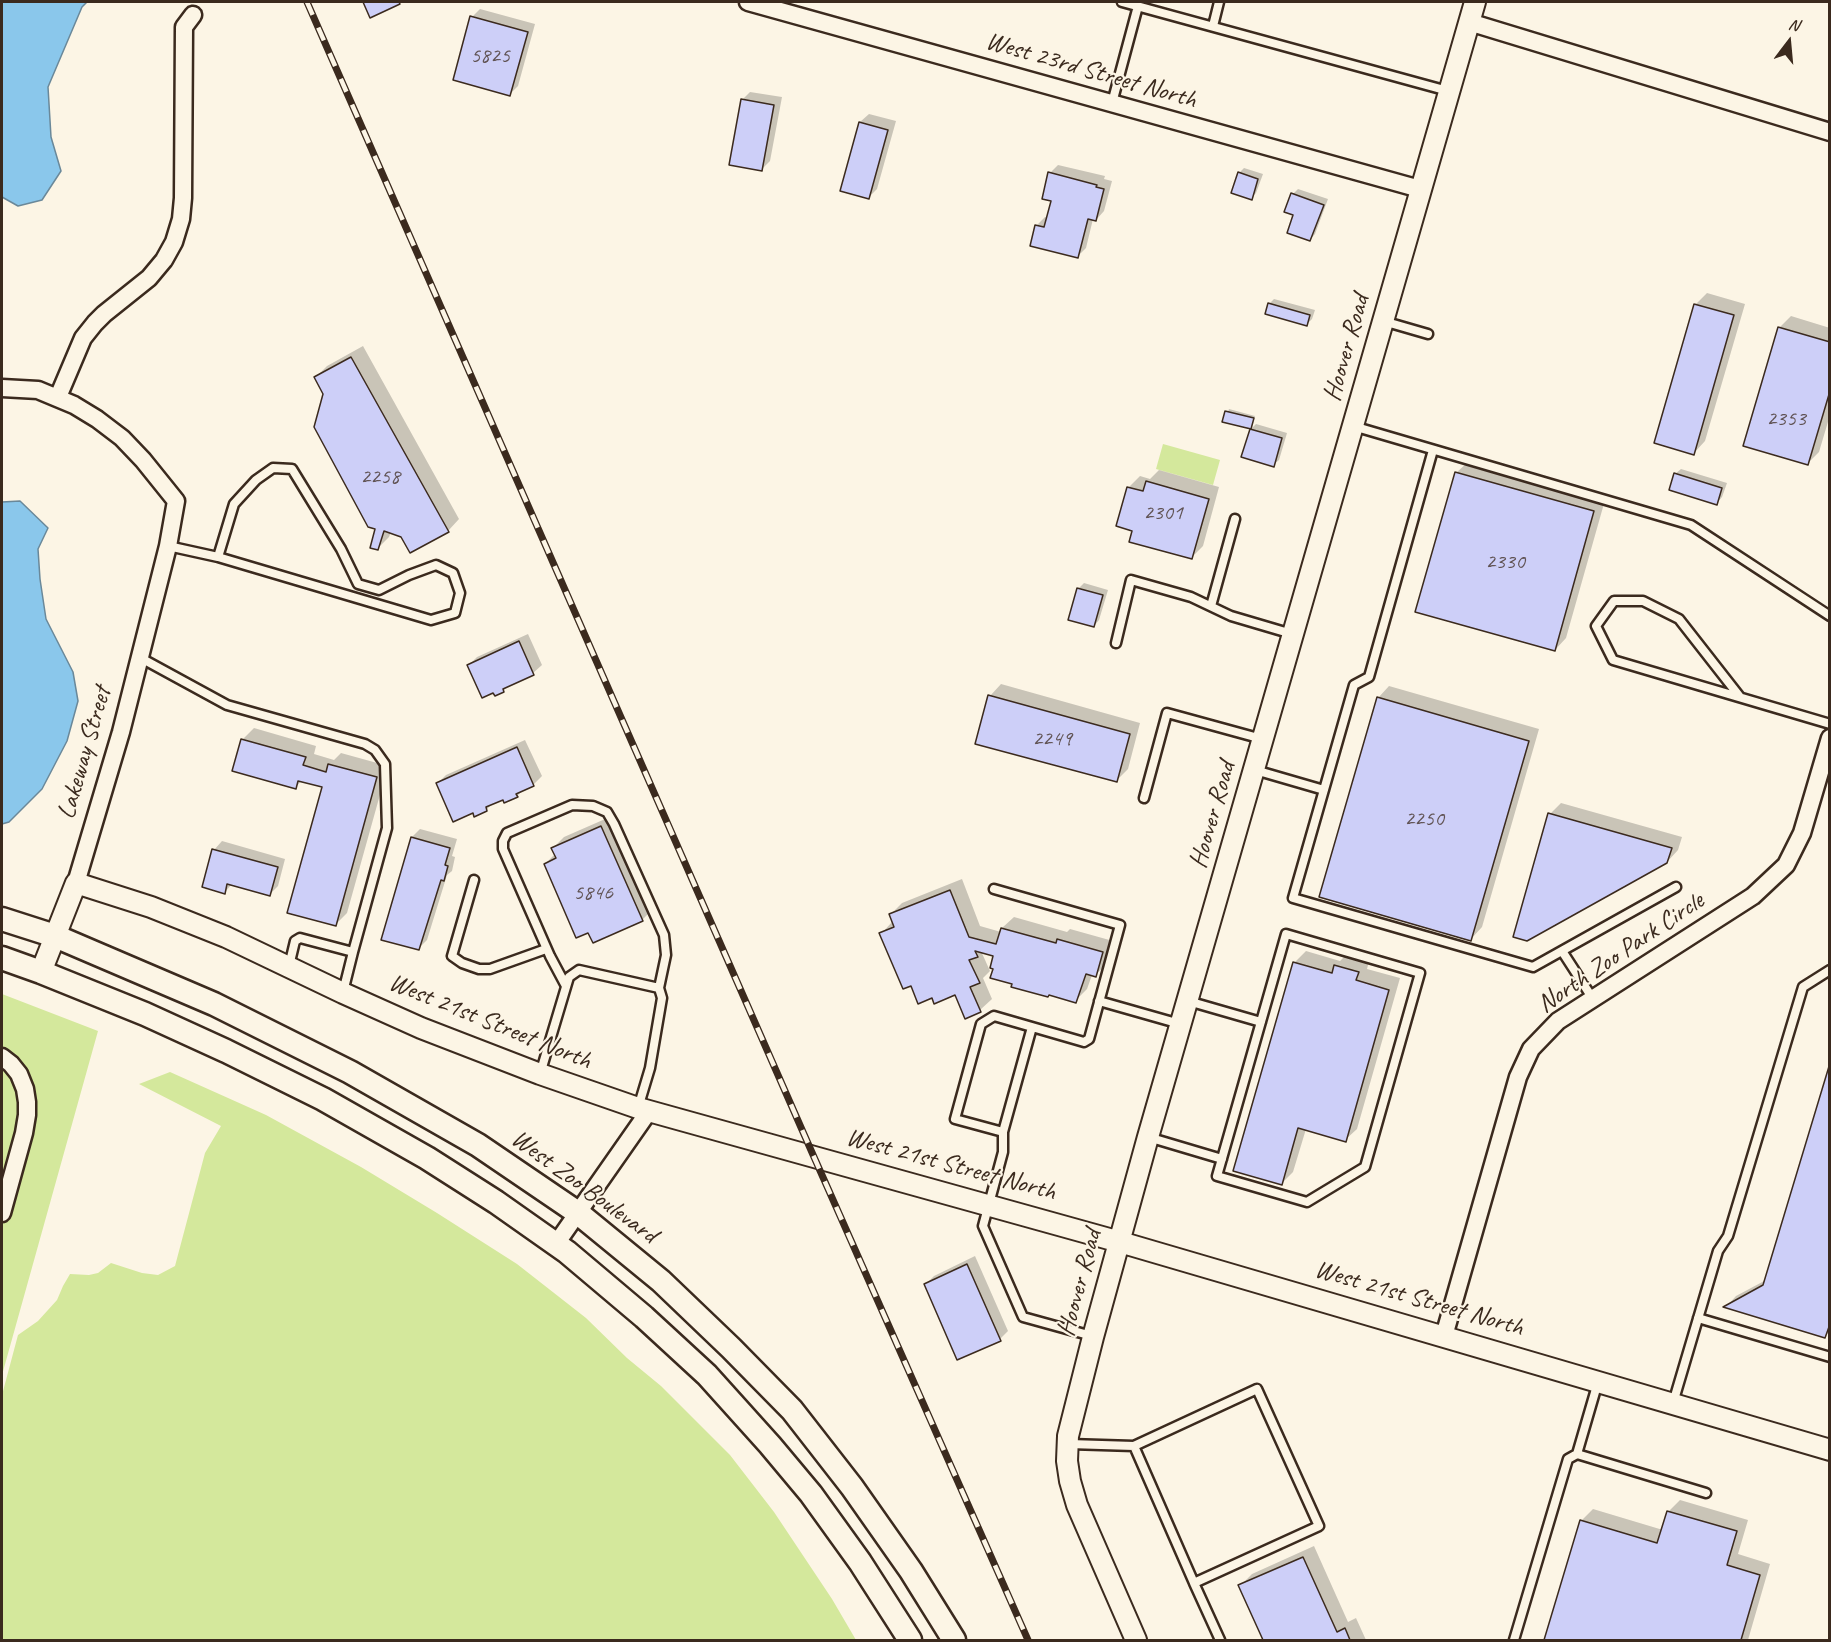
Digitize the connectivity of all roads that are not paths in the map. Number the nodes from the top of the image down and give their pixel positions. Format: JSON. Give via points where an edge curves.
{"nodes":[{"id":1,"x":748,"y":2,"type":"edge"},
{"id":2,"x":1122,"y":2,"type":"edge"},
{"id":3,"x":1219,"y":2,"type":"edge"},
{"id":4,"x":1475,"y":2,"type":"edge"},
{"id":5,"x":1138,"y":6,"type":"junction"},
{"id":6,"x":193,"y":15,"type":"dead end"},
{"id":7,"x":1469,"y":21,"type":"junction"},
{"id":8,"x":1213,"y":26,"type":"junction"},
{"id":9,"x":1449,"y":91,"type":"junction"},
{"id":10,"x":1112,"y":103,"type":"junction"},
{"id":11,"x":1830,"y":132,"type":"edge"},
{"id":12,"x":1420,"y":189,"type":"junction"},
{"id":13,"x":1383,"y":320,"type":"junction"},
{"id":14,"x":1428,"y":334,"type":"dead end"},
{"id":15,"x":2,"y":388,"type":"edge"},
{"id":16,"x":58,"y":397,"type":"junction"},
{"id":17,"x":1352,"y":426,"type":"junction"},
{"id":18,"x":1433,"y":450,"type":"junction"},
{"id":19,"x":1235,"y":519,"type":"dead end"},
{"id":20,"x":168,"y":546,"type":"junction"},
{"id":21,"x":218,"y":557,"type":"junction"},
{"id":22,"x":1211,"y":606,"type":"junction"},
{"id":23,"x":1830,"y":616,"type":"edge"},
{"id":24,"x":1293,"y":634,"type":"junction"},
{"id":25,"x":1116,"y":643,"type":"dead end"},
{"id":26,"x":139,"y":657,"type":"junction"},
{"id":27,"x":1740,"y":697,"type":"junction"},
{"id":28,"x":1830,"y":724,"type":"edge"},
{"id":29,"x":1830,"y":738,"type":"edge"},
{"id":30,"x":1263,"y":739,"type":"junction"},
{"id":31,"x":1254,"y":770,"type":"junction"},
{"id":32,"x":1324,"y":790,"type":"junction"},
{"id":33,"x":1144,"y":798,"type":"dead end"},
{"id":34,"x":474,"y":880,"type":"dead end"},
{"id":35,"x":76,"y":884,"type":"junction"},
{"id":36,"x":1676,"y":887,"type":"dead end"},
{"id":37,"x":994,"y":889,"type":"dead end"},
{"id":38,"x":2,"y":919,"type":"edge"},
{"id":39,"x":55,"y":936,"type":"junction"},
{"id":40,"x":546,"y":949,"type":"junction"},
{"id":41,"x":1562,"y":951,"type":"junction"},
{"id":42,"x":353,"y":952,"type":"junction"},
{"id":43,"x":2,"y":958,"type":"edge"},
{"id":44,"x":289,"y":966,"type":"junction"},
{"id":45,"x":1830,"y":970,"type":"edge"},
{"id":46,"x":41,"y":972,"type":"junction"},
{"id":47,"x":566,"y":986,"type":"junction"},
{"id":48,"x":659,"y":988,"type":"junction"},
{"id":49,"x":343,"y":993,"type":"junction"},
{"id":50,"x":1593,"y":999,"type":"junction"},
{"id":51,"x":1099,"y":1001,"type":"junction"},
{"id":52,"x":1187,"y":1001,"type":"junction"},
{"id":53,"x":1261,"y":1022,"type":"junction"},
{"id":54,"x":1181,"y":1024,"type":"junction"},
{"id":55,"x":1032,"y":1027,"type":"junction"},
{"id":56,"x":2,"y":1057,"type":"edge"},
{"id":57,"x":540,"y":1074,"type":"junction"},
{"id":58,"x":644,"y":1110,"type":"junction"},
{"id":59,"x":1003,"y":1132,"type":"junction"},
{"id":60,"x":1148,"y":1137,"type":"junction"},
{"id":61,"x":1222,"y":1159,"type":"junction"},
{"id":62,"x":988,"y":1205,"type":"junction"},
{"id":63,"x":2,"y":1213,"type":"edge"},
{"id":64,"x":578,"y":1213,"type":"junction"},
{"id":65,"x":1120,"y":1242,"type":"junction"},
{"id":66,"x":556,"y":1244,"type":"junction"},
{"id":67,"x":1698,"y":1318,"type":"junction"},
{"id":68,"x":1093,"y":1336,"type":"junction"},
{"id":69,"x":1444,"y":1336,"type":"junction"},
{"id":70,"x":1830,"y":1357,"type":"edge"},
{"id":71,"x":1598,"y":1382,"type":"junction"},
{"id":72,"x":1673,"y":1404,"type":"junction"},
{"id":73,"x":1068,"y":1444,"type":"junction"},
{"id":74,"x":1134,"y":1446,"type":"junction"},
{"id":75,"x":1830,"y":1450,"type":"edge"},
{"id":76,"x":1577,"y":1454,"type":"junction"},
{"id":77,"x":1706,"y":1493,"type":"dead end"},
{"id":78,"x":1194,"y":1583,"type":"junction"},
{"id":79,"x":910,"y":1641,"type":"edge"},
{"id":80,"x":954,"y":1641,"type":"edge"},
{"id":81,"x":1136,"y":1641,"type":"edge"},
{"id":82,"x":1220,"y":1641,"type":"edge"},
{"id":83,"x":1514,"y":1641,"type":"edge"}],
"edges":[{"from":1,"to":10,"type":"street","name":"West 23rd Street North"},
{"from":2,"to":5,"type":"lane"},
{"from":3,"to":8,"type":"lane"},
{"from":4,"to":7,"type":"street","name":"Hoover Road"},
{"from":5,"to":8,"type":"lane"},
{"from":5,"to":10,"type":"lane"},
{"from":6,"to":16,"type":"street","via":[[184,27],[183,198],[174,242],[149,278],[104,314],[83,338]]},
{"from":7,"to":9,"type":"street","name":"Hoover Road"},
{"from":7,"to":11,"type":"street"},
{"from":8,"to":9,"type":"lane"},
{"from":9,"to":12,"type":"street","name":"Hoover Road"},
{"from":10,"to":12,"type":"street","name":"West 23rd Street North"},
{"from":12,"to":13,"type":"street","name":"Hoover Road"},
{"from":13,"to":14,"type":"lane"},
{"from":13,"to":17,"type":"street","name":"Hoover Road"},
{"from":15,"to":16,"type":"street","via":[[38,390]]},
{"from":16,"to":20,"type":"street","name":"Lakeway Street","via":[[98,419],[122,438],[176,501]]},
{"from":17,"to":18,"type":"lane"},
{"from":17,"to":24,"type":"street","name":"Hoover Road"},
{"from":18,"to":23,"type":"lane","via":[[1691,525]]},
{"from":18,"to":32,"type":"lane","via":[[1369,676],[1354,685]]},
{"from":19,"to":22,"type":"lane"},
{"from":20,"to":21,"type":"lane"},
{"from":20,"to":26,"type":"street","name":"Lakeway Street"},
{"from":21,"to":21,"type":"lane","via":[[430,620],[454,612],[460,593],[453,573],[436,565],[379,590],[358,584],[292,469],[273,468],[234,504]]},
{"from":22,"to":24,"type":"lane","via":[[1231,616]]},
{"from":22,"to":25,"type":"lane","via":[[1131,580]]},
{"from":24,"to":30,"type":"street","name":"Hoover Road"},
{"from":26,"to":35,"type":"street","name":"Lakeway Street"},
{"from":26,"to":42,"type":"lane","via":[[227,705],[375,750],[385,764],[387,828]]},
{"from":27,"to":27,"type":"lane","via":[[1613,660],[1596,626],[1614,602],[1643,602],[1661,610],[1679,619]]},
{"from":27,"to":28,"type":"lane"},
{"from":29,"to":50,"type":"street","name":"North Zoo Park Circle","via":[[1802,833],[1786,865],[1753,896]]},
{"from":30,"to":31,"type":"street","name":"Hoover Road"},
{"from":30,"to":33,"type":"lane","via":[[1167,713]]},
{"from":31,"to":32,"type":"lane"},
{"from":31,"to":52,"type":"street","name":"Hoover Road"},
{"from":32,"to":41,"type":"lane","via":[[1293,898],[1533,967]]},
{"from":34,"to":40,"type":"lane","via":[[452,956],[478,969],[490,969]]},
{"from":35,"to":39,"type":"street","name":"Lakeway Street"},
{"from":35,"to":44,"type":"street","name":"West 21st Street North","via":[[161,911]]},
{"from":36,"to":41,"type":"lane"},
{"from":37,"to":51,"type":"lane","via":[[1120,925]]},
{"from":38,"to":39,"type":"main road"},
{"from":39,"to":46,"type":"street","name":"Lakeway Street"},
{"from":39,"to":64,"type":"main road","name":"West Zoo Boulevard","via":[[214,1004],[350,1072],[478,1145]]},
{"from":40,"to":47,"type":"lane"},
{"from":40,"to":48,"type":"lane","via":[[502,849],[503,841],[507,833],[572,805],[592,806],[608,812],[664,935],[666,955]]},
{"from":41,"to":50,"type":"lane"},
{"from":42,"to":44,"type":"lane","via":[[300,938],[295,941]]},
{"from":42,"to":49,"type":"lane"},
{"from":43,"to":46,"type":"main road"},
{"from":44,"to":49,"type":"street","name":"West 21st Street North"},
{"from":45,"to":67,"type":"lane","via":[[1803,987],[1728,1236],[1718,1251]]},
{"from":46,"to":66,"type":"main road","via":[[146,1014],[322,1099],[428,1158]]},
{"from":47,"to":48,"type":"lane","via":[[569,977],[579,970]]},
{"from":47,"to":57,"type":"lane"},
{"from":48,"to":58,"type":"lane","via":[[662,998]]},
{"from":49,"to":57,"type":"street","name":"West 21st Street North"},
{"from":50,"to":69,"type":"street","name":"North Zoo Park Circle","via":[[1558,1021],[1531,1049],[1518,1077]]},
{"from":51,"to":54,"type":"lane"},
{"from":51,"to":55,"type":"lane","via":[[1089,1039],[1084,1042]]},
{"from":52,"to":53,"type":"lane"},
{"from":52,"to":54,"type":"street","name":"Hoover Road"},
{"from":53,"to":61,"type":"lane"},
{"from":53,"to":61,"type":"lane","via":[[1286,934],[1420,973],[1365,1167],[1307,1202],[1217,1176]]},
{"from":54,"to":60,"type":"street","name":"Hoover Road"},
{"from":55,"to":59,"type":"lane"},
{"from":55,"to":59,"type":"lane","via":[[994,1016],[981,1024],[955,1119]]},
{"from":56,"to":63,"type":"street","via":[[19,1074],[26,1089],[27,1108]]},
{"from":57,"to":58,"type":"street","name":"West 21st Street North"},
{"from":58,"to":62,"type":"street","name":"West 21st Street North"},
{"from":58,"to":64,"type":"street"},
{"from":59,"to":62,"type":"lane","via":[[1003,1152]]},
{"from":60,"to":61,"type":"lane"},
{"from":60,"to":65,"type":"street","name":"Hoover Road"},
{"from":62,"to":65,"type":"street","name":"West 21st Street North"},
{"from":62,"to":68,"type":"lane","via":[[983,1226],[1023,1317]]},
{"from":64,"to":66,"type":"street"},
{"from":64,"to":80,"type":"main road","name":"West Zoo Boulevard","via":[[661,1281],[792,1410],[865,1505]]},
{"from":65,"to":68,"type":"street","name":"Hoover Road"},
{"from":65,"to":69,"type":"street","name":"West 21st Street North"},
{"from":66,"to":79,"type":"main road","via":[[707,1375],[770,1445],[846,1542]]},
{"from":67,"to":70,"type":"lane"},
{"from":67,"to":72,"type":"lane"},
{"from":68,"to":73,"type":"street","name":"Hoover Road"},
{"from":69,"to":71,"type":"street","name":"West 21st Street North"},
{"from":71,"to":72,"type":"street","name":"West 21st Street North"},
{"from":71,"to":76,"type":"lane"},
{"from":72,"to":75,"type":"street","name":"West 21st Street North"},
{"from":73,"to":74,"type":"lane"},
{"from":73,"to":81,"type":"street","name":"Hoover Road","via":[[1070,1481],[1077,1505]]},
{"from":74,"to":78,"type":"lane"},
{"from":74,"to":78,"type":"lane","via":[[1257,1389],[1319,1526]]},
{"from":76,"to":77,"type":"lane"},
{"from":76,"to":83,"type":"lane","via":[[1568,1459]]},
{"from":78,"to":82,"type":"lane"}]}
